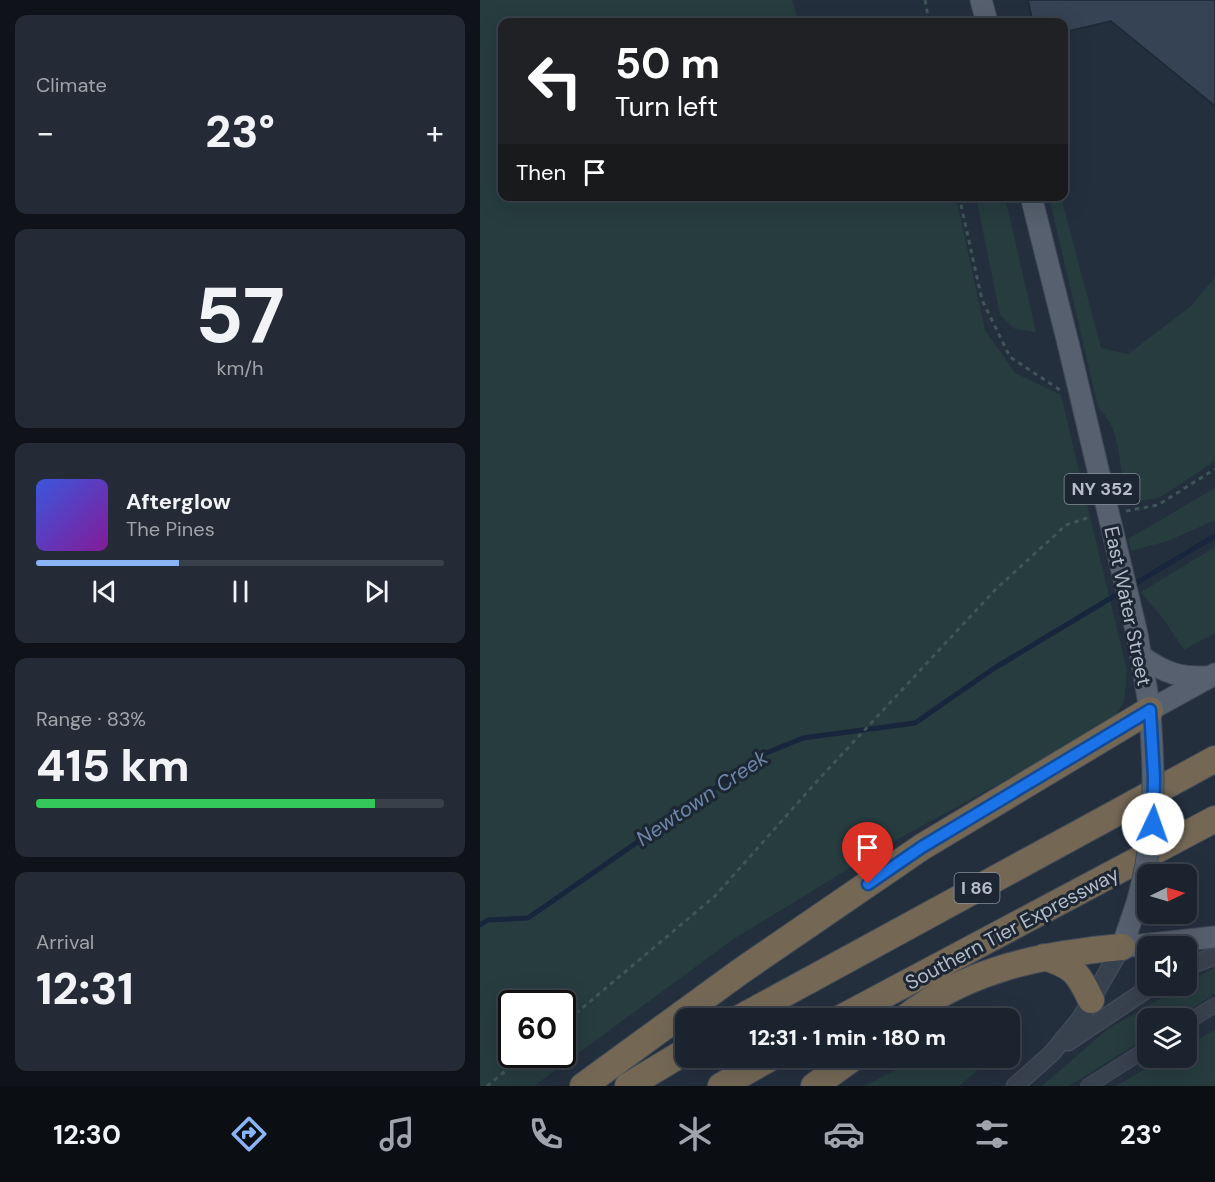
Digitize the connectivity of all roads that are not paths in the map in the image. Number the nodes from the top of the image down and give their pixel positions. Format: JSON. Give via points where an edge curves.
{"nodes":[{"id":1,"x":981,"y":0,"type":"edge"},
{"id":2,"x":986,"y":18,"type":"edge"},
{"id":3,"x":1032,"y":201,"type":"edge"},
{"id":4,"x":1142,"y":657,"type":"junction"},
{"id":5,"x":1212,"y":676,"type":"edge"},
{"id":6,"x":1150,"y":710,"type":"junction"},
{"id":7,"x":1215,"y":759,"type":"edge"},
{"id":8,"x":1215,"y":819,"type":"edge"},
{"id":9,"x":1215,"y":937,"type":"edge"},
{"id":10,"x":1122,"y":947,"type":"junction"},
{"id":11,"x":1215,"y":956,"type":"edge"},
{"id":12,"x":1044,"y":957,"type":"junction"},
{"id":13,"x":1197,"y":963,"type":"edge"},
{"id":14,"x":1137,"y":996,"type":"edge"},
{"id":15,"x":1091,"y":1000,"type":"junction"},
{"id":16,"x":1215,"y":1005,"type":"edge"},
{"id":17,"x":758,"y":1008,"type":"edge"},
{"id":18,"x":860,"y":1008,"type":"edge"},
{"id":19,"x":920,"y":1008,"type":"edge"},
{"id":20,"x":1197,"y":1016,"type":"edge"},
{"id":21,"x":1052,"y":1053,"type":"junction"},
{"id":22,"x":1137,"y":1055,"type":"edge"},
{"id":23,"x":675,"y":1058,"type":"edge"},
{"id":24,"x":752,"y":1068,"type":"edge"},
{"id":25,"x":839,"y":1068,"type":"edge"},
{"id":26,"x":583,"y":1086,"type":"edge"},
{"id":27,"x":628,"y":1086,"type":"edge"},
{"id":28,"x":721,"y":1086,"type":"edge"},
{"id":29,"x":814,"y":1086,"type":"edge"},
{"id":30,"x":1015,"y":1086,"type":"edge"},
{"id":31,"x":1088,"y":1086,"type":"edge"}],
"edges":[{"from":1,"to":2,"type":"main road"},
{"from":3,"to":4,"type":"main road","name":"East Water Street","number":"NY 352","bridge":true},
{"from":4,"to":5,"type":"main road","via":[[1165,673],[1185,678]]},
{"from":4,"to":6,"type":"main road","name":"East Water Street","number":"NY 352"},
{"from":5,"to":6,"type":"main road"},
{"from":6,"to":10,"type":"main road","name":"East Water Street","number":"NY 352","bridge":true,"via":[[1152,829],[1147,868]]},
{"from":6,"to":26,"type":"highway","via":[[922,847]]},
{"from":7,"to":17,"type":"highway","number":"I 86"},
{"from":8,"to":18,"type":"highway","name":"Southern Tier Expressway","number":"I 86"},
{"from":9,"to":10,"type":"main road"},
{"from":10,"to":12,"type":"highway"},
{"from":10,"to":15,"type":"street"},
{"from":11,"to":13,"type":"street"},
{"from":12,"to":15,"type":"highway","via":[[1075,971]]},
{"from":12,"to":19,"type":"highway","via":[[1010,964],[952,987]]},
{"from":14,"to":21,"type":"street"},
{"from":15,"to":21,"type":"street"},
{"from":16,"to":20,"type":"street"},
{"from":21,"to":30,"type":"street"},
{"from":22,"to":31,"type":"street"},
{"from":23,"to":27,"type":"highway"},
{"from":24,"to":28,"type":"highway"},
{"from":25,"to":29,"type":"highway"}]}
